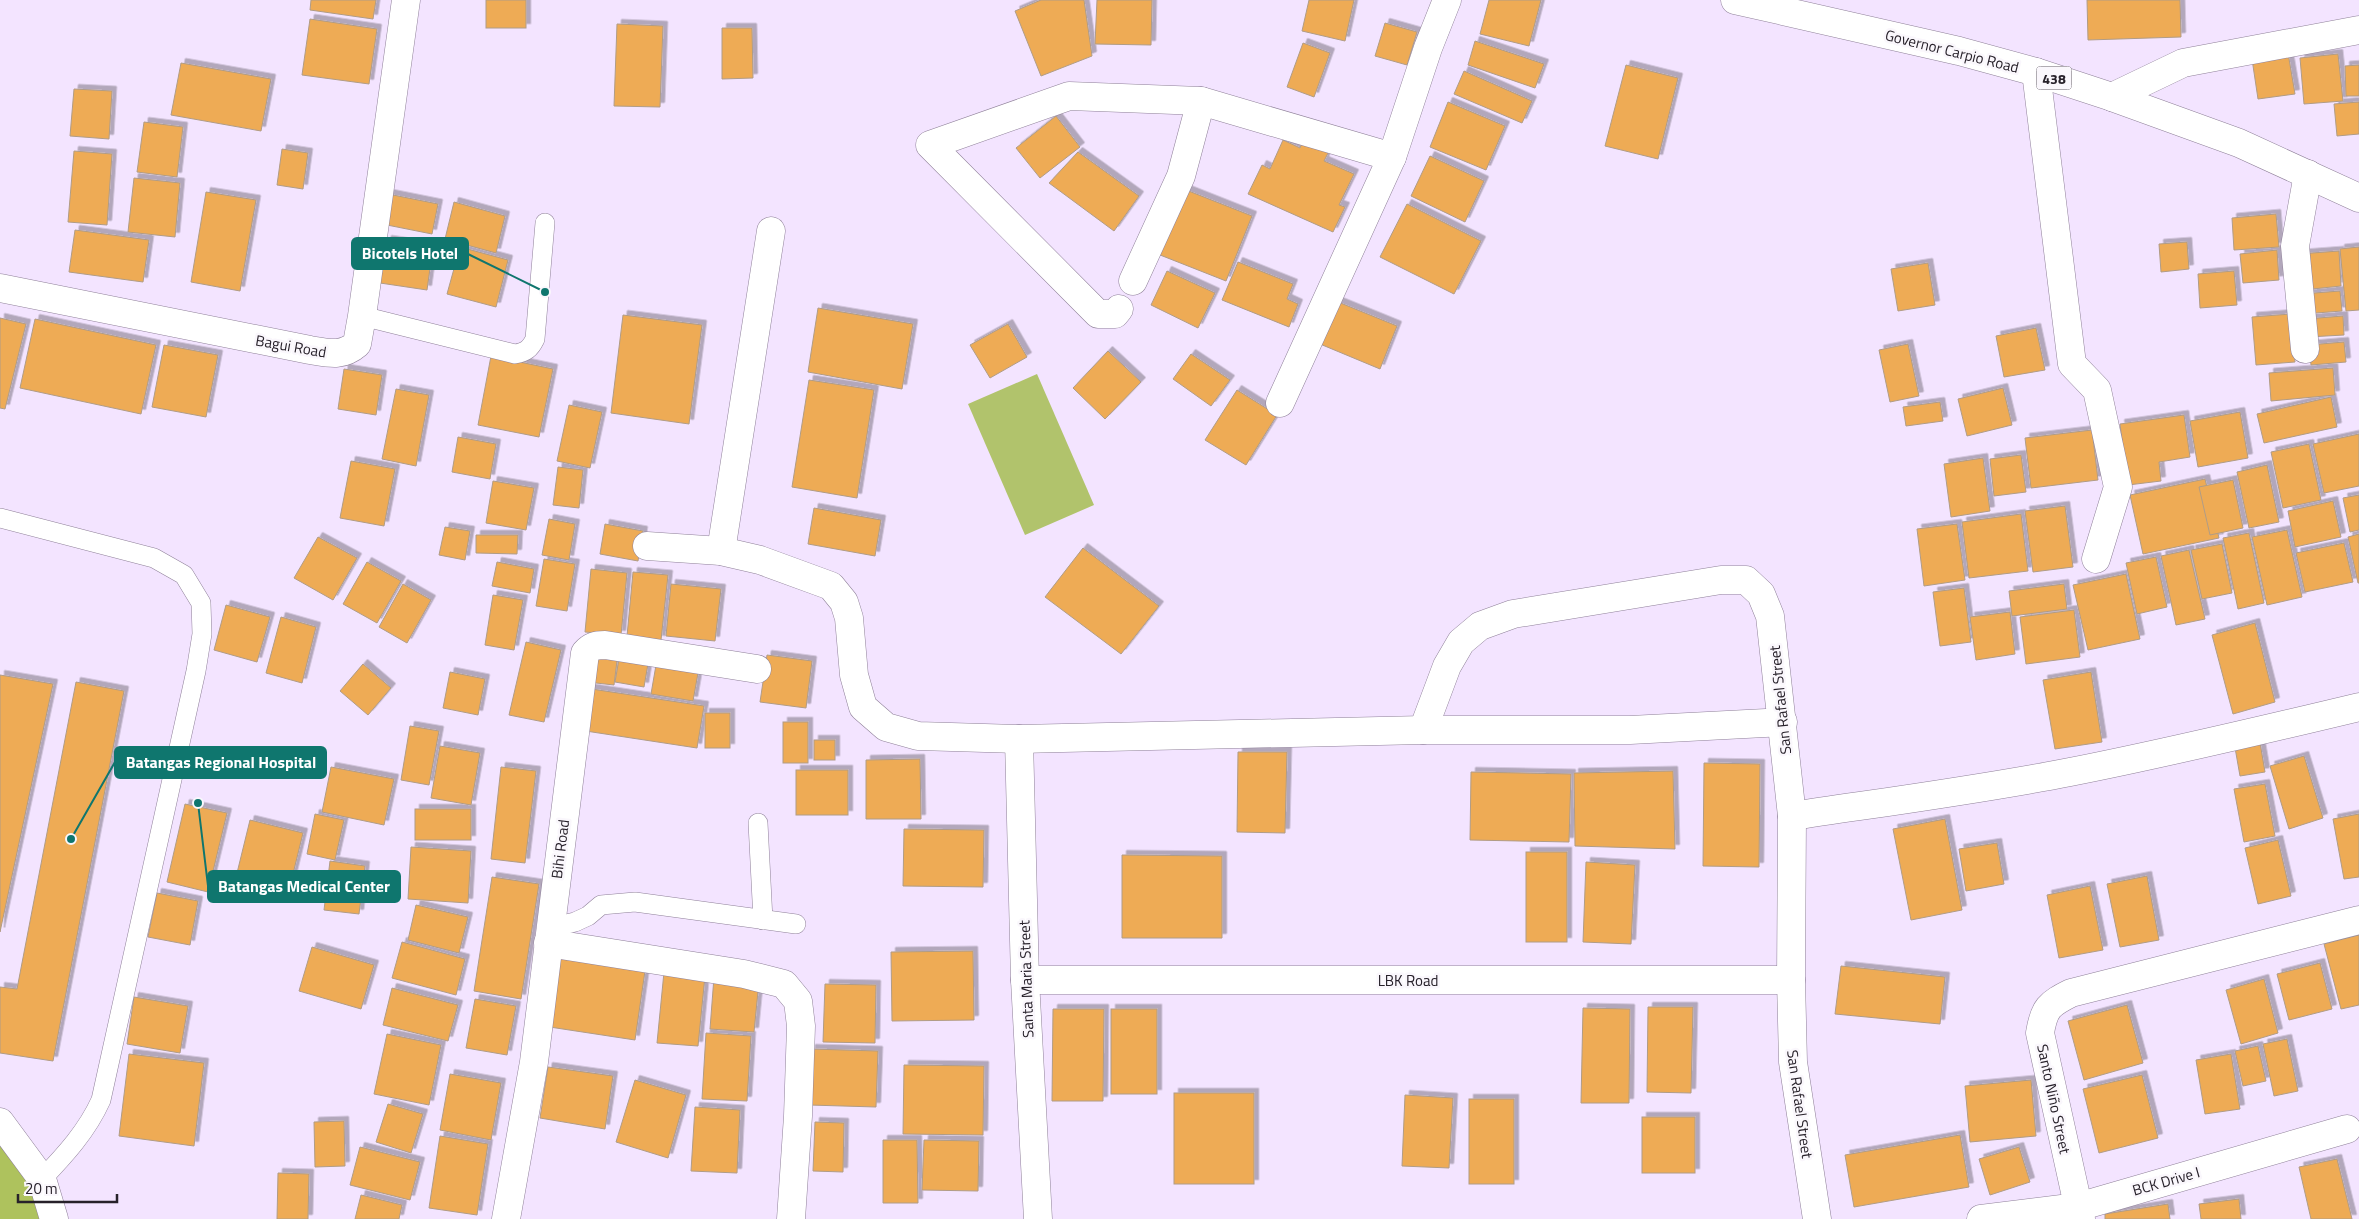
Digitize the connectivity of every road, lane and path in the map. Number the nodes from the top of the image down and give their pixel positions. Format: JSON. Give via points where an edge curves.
{"nodes":[{"id":1,"x":406,"y":0,"type":"edge"},
{"id":2,"x":1448,"y":0,"type":"edge"},
{"id":3,"x":1735,"y":0,"type":"edge"},
{"id":4,"x":2359,"y":30,"type":"edge"},
{"id":5,"x":2036,"y":72,"type":"junction"},
{"id":6,"x":2112,"y":97,"type":"junction"},
{"id":7,"x":1201,"y":101,"type":"junction"},
{"id":8,"x":1392,"y":157,"type":"junction"},
{"id":9,"x":2308,"y":174,"type":"junction"},
{"id":10,"x":2359,"y":198,"type":"edge"},
{"id":11,"x":545,"y":223,"type":"dead end"},
{"id":12,"x":771,"y":231,"type":"dead end"},
{"id":13,"x":1133,"y":281,"type":"dead end"},
{"id":14,"x":0,"y":288,"type":"edge"},
{"id":15,"x":1119,"y":309,"type":"dead end"},
{"id":16,"x":362,"y":316,"type":"junction"},
{"id":17,"x":2305,"y":350,"type":"dead end"},
{"id":18,"x":1280,"y":403,"type":"dead end"},
{"id":19,"x":0,"y":518,"type":"edge"},
{"id":20,"x":647,"y":546,"type":"dead end"},
{"id":21,"x":721,"y":551,"type":"junction"},
{"id":22,"x":2096,"y":559,"type":"dead end"},
{"id":23,"x":757,"y":669,"type":"dead end"},
{"id":24,"x":2359,"y":707,"type":"edge"},
{"id":25,"x":1783,"y":722,"type":"junction"},
{"id":26,"x":1423,"y":730,"type":"junction"},
{"id":27,"x":1019,"y":739,"type":"junction"},
{"id":28,"x":1792,"y":816,"type":"junction"},
{"id":29,"x":758,"y":823,"type":"dead end"},
{"id":30,"x":763,"y":920,"type":"junction"},
{"id":31,"x":2359,"y":920,"type":"edge"},
{"id":32,"x":796,"y":924,"type":"dead end"},
{"id":33,"x":549,"y":936,"type":"junction"},
{"id":34,"x":1025,"y":980,"type":"junction"},
{"id":35,"x":1791,"y":980,"type":"junction"},
{"id":36,"x":0,"y":1122,"type":"edge"},
{"id":37,"x":2347,"y":1129,"type":"dead end"},
{"id":38,"x":42,"y":1179,"type":"junction"},
{"id":39,"x":2079,"y":1213,"type":"edge"},
{"id":40,"x":792,"y":1216,"type":"edge"},
{"id":41,"x":54,"y":1219,"type":"edge"},
{"id":42,"x":506,"y":1219,"type":"edge"},
{"id":43,"x":1038,"y":1219,"type":"edge"},
{"id":44,"x":1817,"y":1219,"type":"edge"},
{"id":45,"x":1982,"y":1219,"type":"edge"}],
"edges":[{"from":1,"to":16,"type":"street","name":"Bagui Road"},
{"from":2,"to":8,"type":"street","via":[[1428,48]]},
{"from":3,"to":5,"type":"street","name":"Governor Carpio Road","number":"438","via":[[1959,51]]},
{"from":4,"to":6,"type":"street","via":[[2183,63]]},
{"from":5,"to":6,"type":"street","name":"Governor Carpio Road","number":"438"},
{"from":5,"to":22,"type":"street","via":[[2072,364],[2097,390],[2118,487]]},
{"from":6,"to":9,"type":"street","name":"Governor Carpio Road","number":"438","via":[[2239,143]]},
{"from":7,"to":8,"type":"street"},
{"from":7,"to":13,"type":"street","via":[[1181,176]]},
{"from":7,"to":15,"type":"street","via":[[1069,96],[930,145],[1098,314],[1115,314]]},
{"from":8,"to":18,"type":"street"},
{"from":9,"to":10,"type":"street","name":"Governor Carpio Road","number":"438"},
{"from":9,"to":17,"type":"street","via":[[2295,246]]},
{"from":11,"to":16,"type":"lane","via":[[535,339],[524,353],[515,354]]},
{"from":12,"to":21,"type":"street"},
{"from":14,"to":16,"type":"street","name":"Bagui Road","via":[[338,354],[357,344]]},
{"from":19,"to":38,"type":"lane","via":[[154,558],[184,575],[201,603],[202,634],[196,671],[101,1100],[91,1123]]},
{"from":20,"to":21,"type":"street"},
{"from":21,"to":27,"type":"street","via":[[760,560],[832,586],[844,602],[849,618],[854,675],[863,707],[886,727],[918,736]]},
{"from":23,"to":33,"type":"street","name":"Bihi Road","via":[[605,645],[596,645],[585,653]]},
{"from":24,"to":28,"type":"street","via":[[2068,772]]},
{"from":25,"to":26,"type":"street","via":[[1630,730]]},
{"from":25,"to":26,"type":"street","name":"San Rafael Street","via":[[1770,616],[1761,594],[1746,580],[1721,580],[1513,614],[1480,626],[1461,642],[1447,666]]},
{"from":25,"to":28,"type":"street","name":"San Rafael Street"},
{"from":26,"to":27,"type":"street"},
{"from":27,"to":34,"type":"street","name":"Santa Maria Street"},
{"from":28,"to":35,"type":"street","name":"San Rafael Street"},
{"from":29,"to":30,"type":"lane"},
{"from":30,"to":32,"type":"lane"},
{"from":30,"to":33,"type":"lane","via":[[614,902],[601,905],[588,916]]},
{"from":31,"to":39,"type":"street","name":"Santo Niño Street","via":[[2071,993],[2055,1001],[2043,1013],[2040,1033]]},
{"from":33,"to":40,"type":"street","via":[[784,984],[798,1001],[801,1026]]},
{"from":33,"to":42,"type":"street","name":"Bihi Road","via":[[534,1062]]},
{"from":34,"to":35,"type":"street","name":"LBK Road"},
{"from":34,"to":43,"type":"street","name":"Santa Maria Street"},
{"from":35,"to":44,"type":"street","name":"San Rafael Street","via":[[1793,1062]]},
{"from":36,"to":38,"type":"street"},
{"from":37,"to":39,"type":"street","name":"BCK Drive I"},
{"from":38,"to":41,"type":"street"},
{"from":39,"to":45,"type":"street","name":"BCK Drive I"}]}
